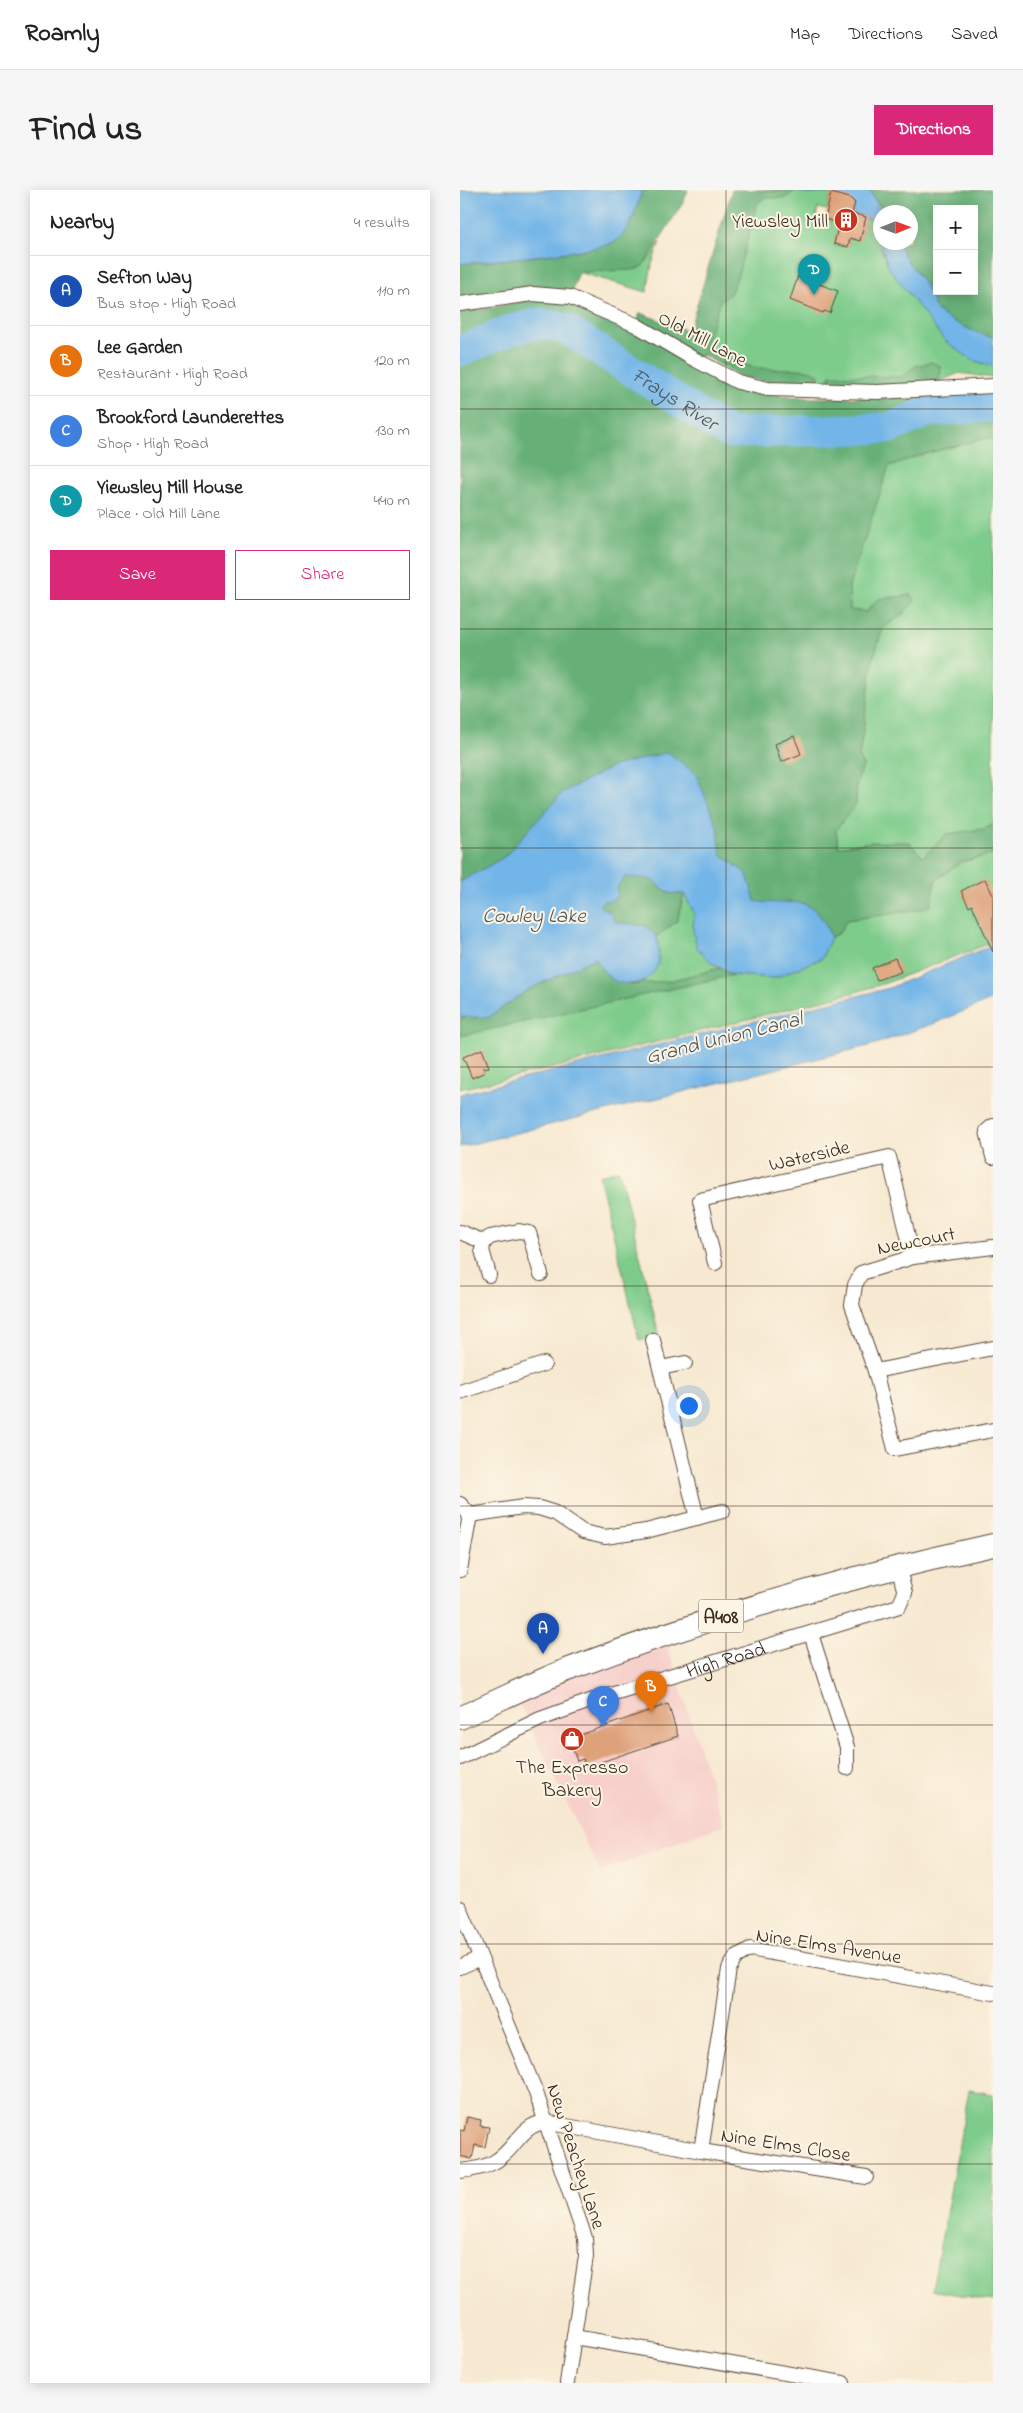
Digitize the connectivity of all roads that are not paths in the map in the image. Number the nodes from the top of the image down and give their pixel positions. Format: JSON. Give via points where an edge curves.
{"nodes":[{"id":1,"x":460,"y":304,"type":"edge"},
{"id":2,"x":993,"y":386,"type":"edge"},
{"id":3,"x":993,"y":1126,"type":"edge"},
{"id":4,"x":993,"y":1157,"type":"edge"},
{"id":5,"x":464,"y":1233,"type":"edge"},
{"id":6,"x":484,"y":1242,"type":"junction"},
{"id":7,"x":993,"y":1247,"type":"edge"},
{"id":8,"x":913,"y":1257,"type":"junction"},
{"id":9,"x":715,"y":1263,"type":"dead end"},
{"id":10,"x":541,"y":1274,"type":"dead end"},
{"id":11,"x":489,"y":1275,"type":"dead end"},
{"id":12,"x":653,"y":1340,"type":"dead end"},
{"id":13,"x":993,"y":1348,"type":"edge"},
{"id":14,"x":685,"y":1363,"type":"dead end"},
{"id":15,"x":544,"y":1364,"type":"dead end"},
{"id":16,"x":660,"y":1368,"type":"junction"},
{"id":17,"x":875,"y":1371,"type":"junction"},
{"id":18,"x":460,"y":1392,"type":"edge"},
{"id":19,"x":993,"y":1430,"type":"edge"},
{"id":20,"x":460,"y":1504,"type":"edge"},
{"id":21,"x":723,"y":1511,"type":"dead end"},
{"id":22,"x":470,"y":1515,"type":"junction"},
{"id":23,"x":697,"y":1518,"type":"junction"},
{"id":24,"x":993,"y":1545,"type":"edge"},
{"id":25,"x":898,"y":1566,"type":"junction"},
{"id":26,"x":460,"y":1570,"type":"edge"},
{"id":27,"x":811,"y":1634,"type":"junction"},
{"id":28,"x":462,"y":1712,"type":"edge"},
{"id":29,"x":460,"y":1758,"type":"edge"},
{"id":30,"x":847,"y":1768,"type":"dead end"},
{"id":31,"x":460,"y":1908,"type":"edge"},
{"id":32,"x":480,"y":1958,"type":"junction"},
{"id":33,"x":460,"y":1967,"type":"edge"},
{"id":34,"x":993,"y":1993,"type":"edge"},
{"id":35,"x":545,"y":2122,"type":"junction"},
{"id":36,"x":700,"y":2151,"type":"junction"},
{"id":37,"x":460,"y":2171,"type":"edge"},
{"id":38,"x":866,"y":2177,"type":"dead end"},
{"id":39,"x":574,"y":2337,"type":"junction"},
{"id":40,"x":567,"y":2383,"type":"edge"},
{"id":41,"x":843,"y":2383,"type":"edge"}],
"edges":[{"from":1,"to":2,"type":"street","name":"Old Mill Lane","via":[[533,294],[570,297],[636,325],[738,382],[768,389],[877,392]]},
{"from":3,"to":4,"type":"street","via":[[987,1131]]},
{"from":5,"to":6,"type":"street"},
{"from":6,"to":10,"type":"street","via":[[490,1237],[519,1231],[529,1233]]},
{"from":6,"to":11,"type":"street","via":[[482,1250]]},
{"from":7,"to":8,"type":"street","name":"Newcourt"},
{"from":8,"to":9,"type":"street","name":"Waterside","via":[[889,1157],[697,1201]]},
{"from":8,"to":17,"type":"street","name":"Newcourt","via":[[861,1272],[855,1285],[852,1305]]},
{"from":12,"to":16,"type":"street"},
{"from":13,"to":17,"type":"street"},
{"from":14,"to":16,"type":"street"},
{"from":15,"to":18,"type":"street"},
{"from":16,"to":23,"type":"street"},
{"from":17,"to":19,"type":"street","name":"Newcourt","via":[[895,1449]]},
{"from":20,"to":22,"type":"street"},
{"from":21,"to":23,"type":"street"},
{"from":22,"to":23,"type":"street","via":[[524,1507],[539,1508],[555,1513],[583,1532],[604,1537],[646,1531]]},
{"from":22,"to":26,"type":"street"},
{"from":24,"to":25,"type":"main road","name":"High Road","number":"A408"},
{"from":25,"to":27,"type":"street","name":"High Road","via":[[905,1593],[900,1606]]},
{"from":25,"to":28,"type":"main road","name":"High Road","number":"A408","via":[[708,1620]]},
{"from":27,"to":29,"type":"street","name":"High Road","via":[[604,1696],[540,1719]]},
{"from":27,"to":30,"type":"street","via":[[847,1748]]},
{"from":31,"to":32,"type":"street","name":"New Peachey Lane"},
{"from":32,"to":33,"type":"street"},
{"from":32,"to":35,"type":"street","name":"New Peachey Lane"},
{"from":34,"to":36,"type":"street","name":"Nine Elms Avenue","via":[[750,1949],[736,1957],[730,1969]]},
{"from":35,"to":36,"type":"street","name":"Nine Elms Close"},
{"from":35,"to":37,"type":"street","via":[[527,2128],[495,2162]]},
{"from":35,"to":39,"type":"street","name":"New Peachey Lane","via":[[585,2238],[586,2256]]},
{"from":36,"to":38,"type":"street","name":"Nine Elms Close"},
{"from":39,"to":40,"type":"street","name":"New Peachey Lane"},
{"from":39,"to":41,"type":"street"}]}
